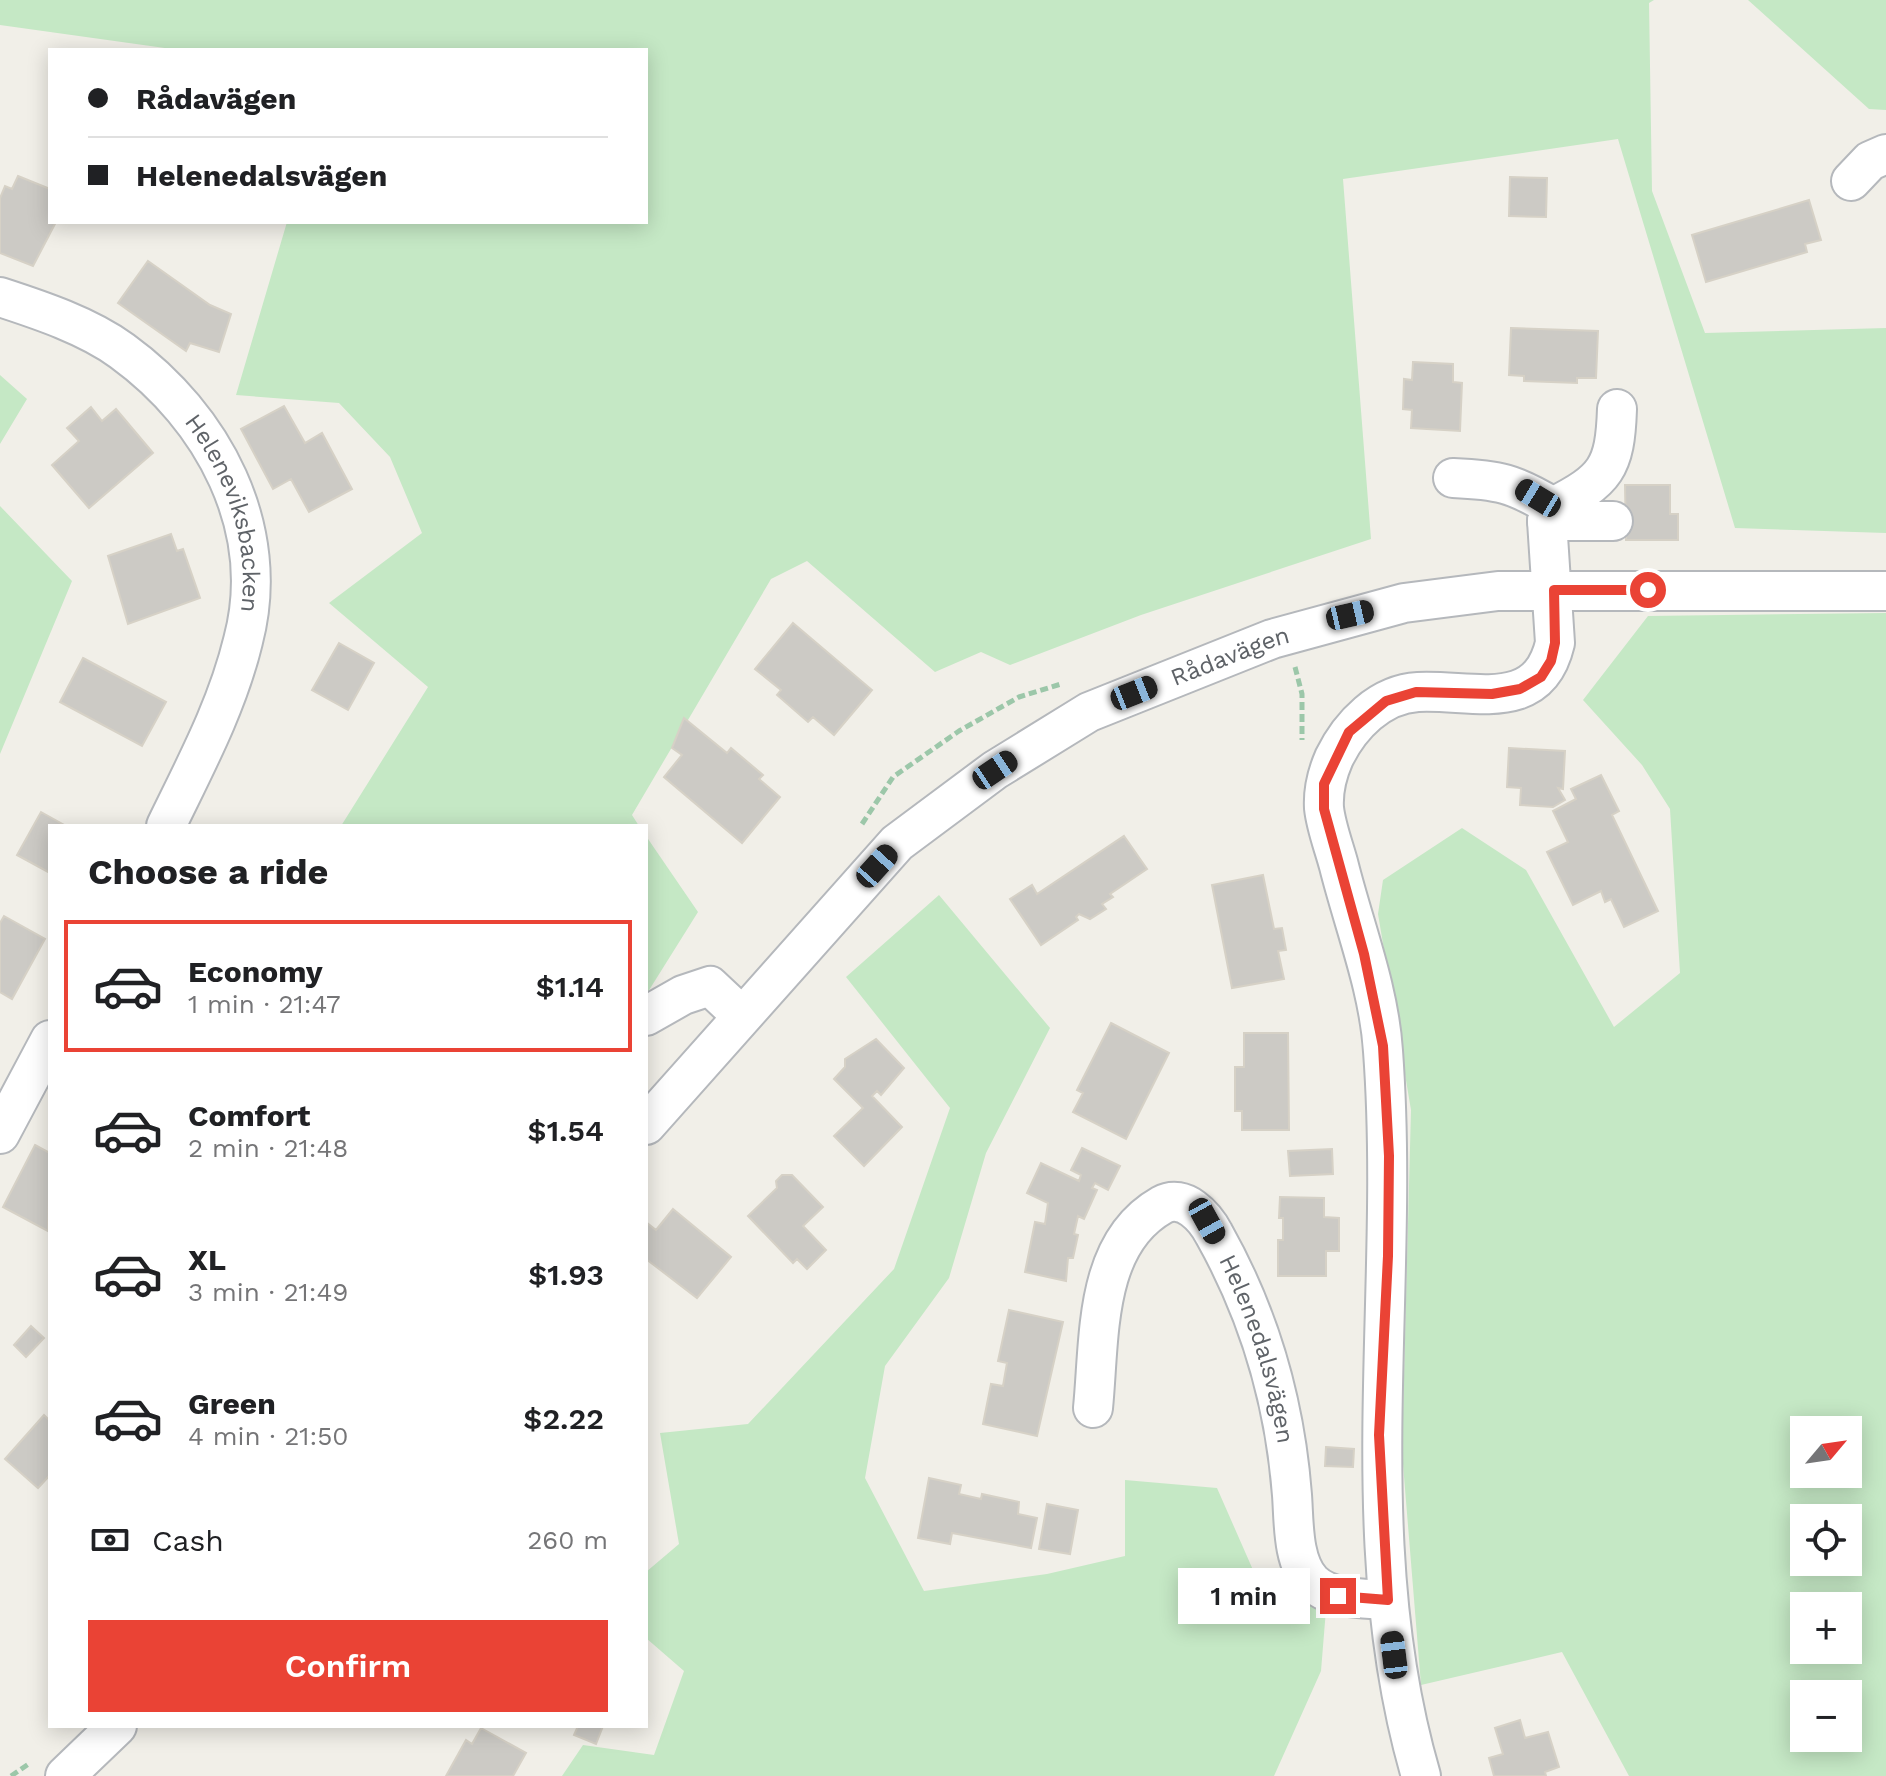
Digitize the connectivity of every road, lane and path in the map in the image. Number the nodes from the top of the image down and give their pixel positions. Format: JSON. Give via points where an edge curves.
{"nodes":[{"id":1,"x":1886,"y":154,"type":"edge"},
{"id":2,"x":1851,"y":181,"type":"dead end"},
{"id":3,"x":0,"y":297,"type":"edge"},
{"id":4,"x":1617,"y":409,"type":"dead end"},
{"id":5,"x":1453,"y":478,"type":"dead end"},
{"id":6,"x":1550,"y":514,"type":"junction"},
{"id":7,"x":1613,"y":521,"type":"dead end"},
{"id":8,"x":1554,"y":590,"type":"junction"},
{"id":9,"x":1886,"y":591,"type":"edge"},
{"id":10,"x":1294,"y":664,"type":"dead end"},
{"id":11,"x":1324,"y":784,"type":"junction"},
{"id":12,"x":167,"y":824,"type":"edge"},
{"id":13,"x":648,"y":1015,"type":"edge"},
{"id":14,"x":742,"y":1016,"type":"junction"},
{"id":15,"x":48,"y":1044,"type":"edge"},
{"id":16,"x":648,"y":1123,"type":"edge"},
{"id":17,"x":0,"y":1134,"type":"edge"},
{"id":18,"x":1093,"y":1408,"type":"dead end"},
{"id":19,"x":1388,"y":1600,"type":"junction"},
{"id":20,"x":115,"y":1728,"type":"edge"},
{"id":21,"x":65,"y":1776,"type":"edge"},
{"id":22,"x":1421,"y":1776,"type":"edge"}],
"edges":[{"from":1,"to":2,"type":"street","via":[[1870,161]]},
{"from":3,"to":12,"type":"street","name":"Heleneviksbacken","via":[[40,310],[121,350],[182,402],[214,445],[242,514],[251,579],[244,639],[221,714]]},
{"from":4,"to":6,"type":"street","via":[[1615,448],[1606,471]]},
{"from":5,"to":6,"type":"street","via":[[1500,480],[1523,489]]},
{"from":6,"to":7,"type":"street"},
{"from":6,"to":8,"type":"street"},
{"from":8,"to":9,"type":"street","name":"Rådavägen"},
{"from":8,"to":11,"type":"street","via":[[1555,643],[1541,677],[1520,689],[1492,694],[1416,692],[1386,701],[1349,732]]},
{"from":8,"to":14,"type":"street","name":"Rådavägen","via":[[1447,597],[1350,615],[1245,648],[1089,712],[995,770],[897,843]]},
{"from":10,"to":11,"type":"path","via":[[1302,694],[1301,758]]},
{"from":11,"to":19,"type":"street","via":[[1324,809],[1383,1046],[1389,1170],[1379,1435]]},
{"from":13,"to":14,"type":"street","via":[[710,986]]},
{"from":14,"to":16,"type":"street","name":"Rådavägen"},
{"from":15,"to":17,"type":"street"},
{"from":18,"to":19,"type":"street","name":"Helenedalsvägen","via":[[1105,1287],[1125,1236],[1168,1202],[1188,1204],[1207,1221],[1223,1249],[1266,1358],[1288,1446],[1298,1559],[1312,1583],[1338,1596]]},
{"from":19,"to":22,"type":"street","via":[[1394,1655]]},
{"from":20,"to":21,"type":"street"}]}
